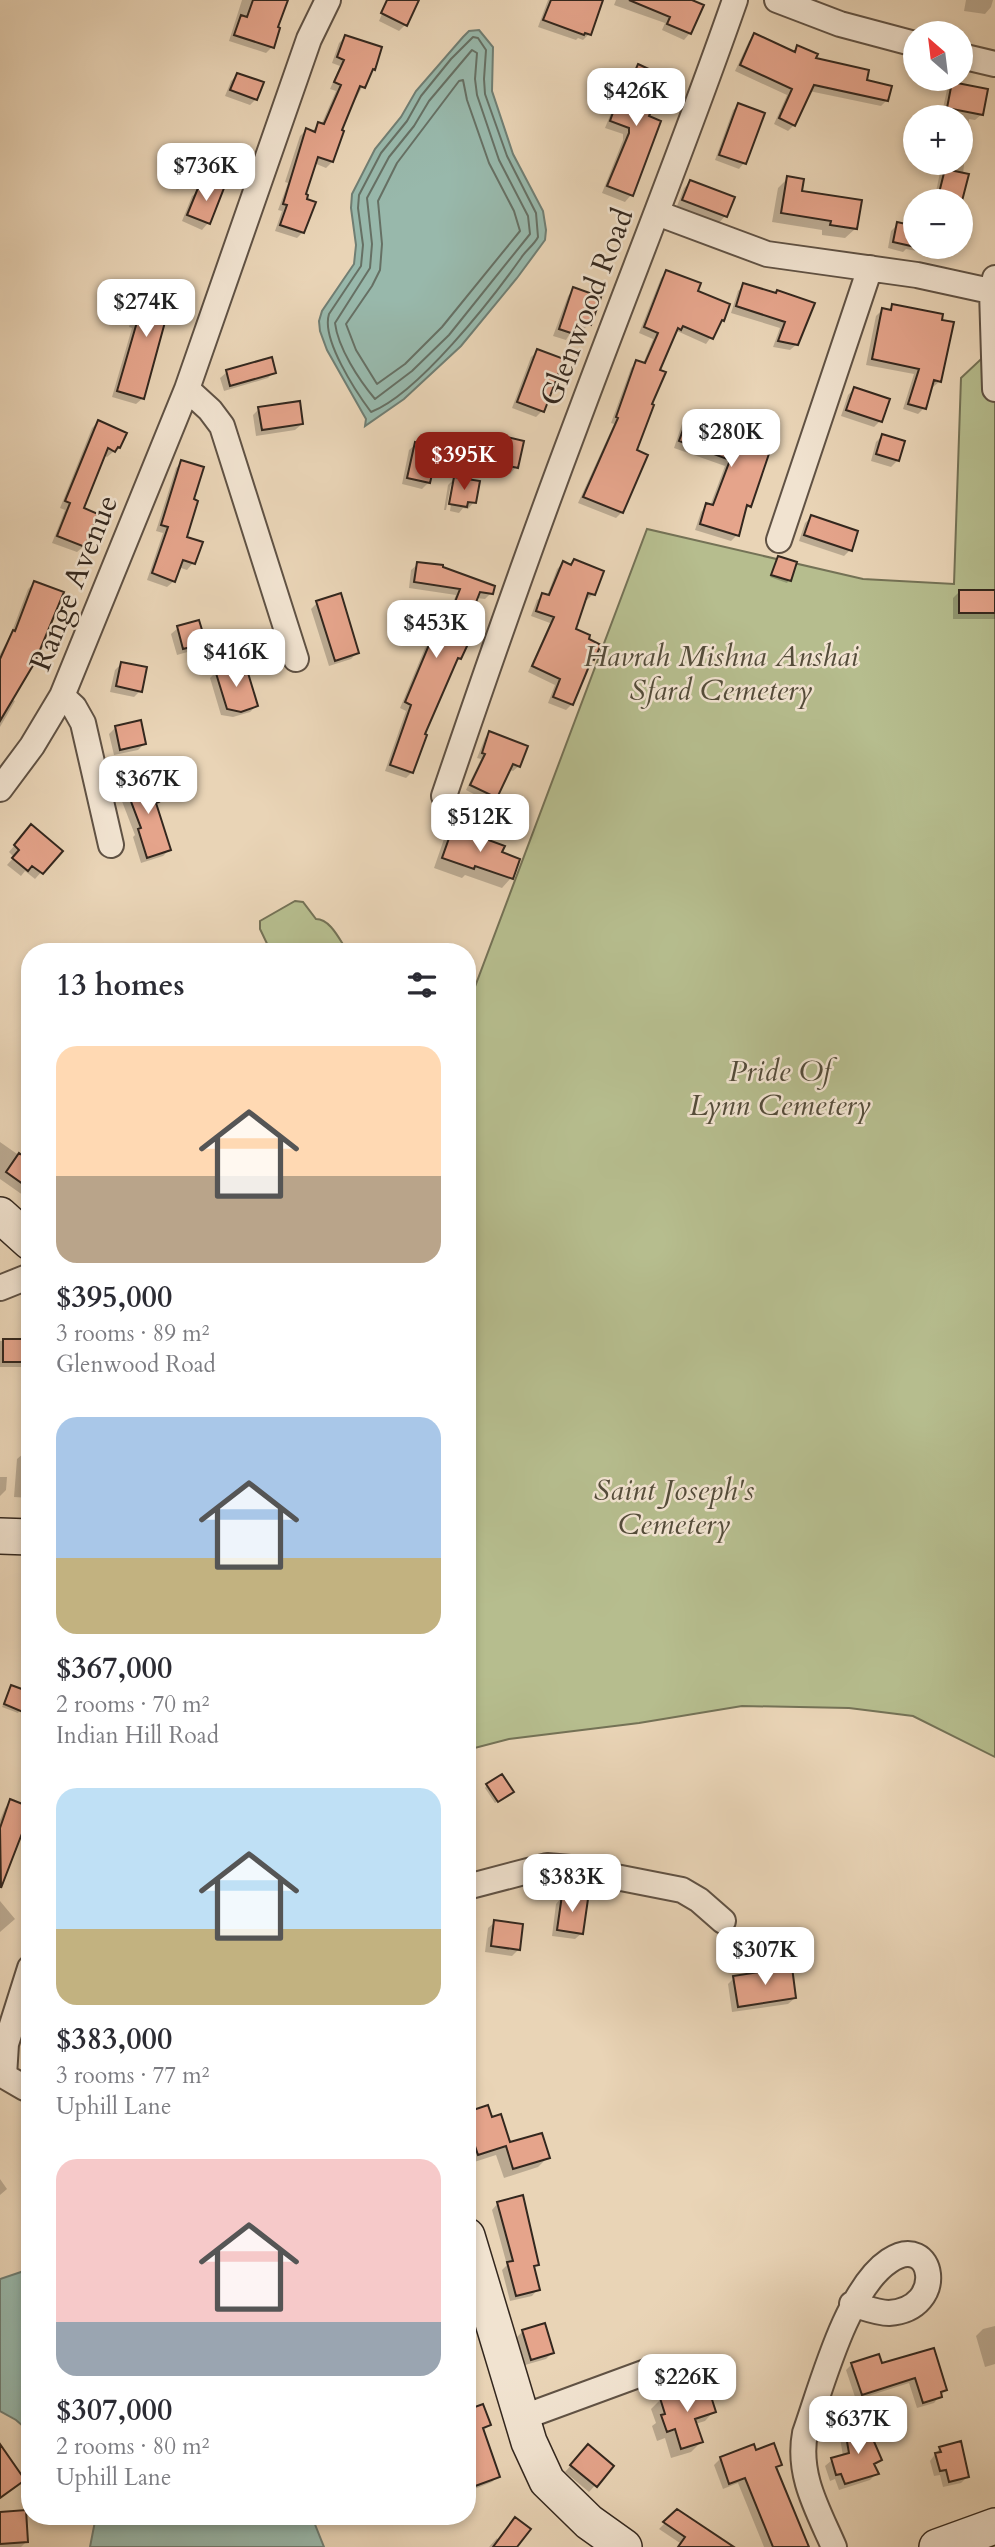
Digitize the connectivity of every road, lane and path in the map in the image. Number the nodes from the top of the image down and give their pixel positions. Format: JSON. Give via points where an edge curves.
{"nodes":[{"id":1,"x":328,"y":0,"type":"edge"},
{"id":2,"x":735,"y":0,"type":"edge"},
{"id":3,"x":777,"y":0,"type":"edge"},
{"id":4,"x":819,"y":7,"type":"edge"},
{"id":5,"x":903,"y":41,"type":"edge"},
{"id":6,"x":973,"y":59,"type":"edge"},
{"id":7,"x":995,"y":64,"type":"edge"},
{"id":8,"x":657,"y":213,"type":"junction"},
{"id":9,"x":870,"y":268,"type":"junction"},
{"id":10,"x":994,"y":287,"type":"edge"},
{"id":11,"x":187,"y":389,"type":"junction"},
{"id":12,"x":995,"y":389,"type":"edge"},
{"id":13,"x":779,"y":540,"type":"dead end"},
{"id":14,"x":296,"y":659,"type":"dead end"},
{"id":15,"x":62,"y":696,"type":"junction"},
{"id":16,"x":0,"y":789,"type":"edge"},
{"id":17,"x":444,"y":796,"type":"dead end"},
{"id":18,"x":111,"y":845,"type":"dead end"},
{"id":19,"x":0,"y":1215,"type":"edge"},
{"id":20,"x":21,"y":1234,"type":"edge"},
{"id":21,"x":21,"y":1280,"type":"edge"},
{"id":22,"x":0,"y":1288,"type":"edge"},
{"id":23,"x":0,"y":1536,"type":"edge"},
{"id":24,"x":21,"y":1536,"type":"edge"},
{"id":25,"x":476,"y":1884,"type":"edge"},
{"id":26,"x":723,"y":1921,"type":"dead end"},
{"id":27,"x":21,"y":1996,"type":"edge"},
{"id":28,"x":21,"y":2086,"type":"edge"},
{"id":29,"x":476,"y":2266,"type":"edge"},
{"id":30,"x":852,"y":2304,"type":"dead end"},
{"id":31,"x":649,"y":2371,"type":"dead end"},
{"id":32,"x":521,"y":2418,"type":"junction"},
{"id":33,"x":995,"y":2526,"type":"edge"},
{"id":34,"x":624,"y":2547,"type":"edge"},
{"id":35,"x":834,"y":2547,"type":"edge"},
{"id":36,"x":937,"y":2547,"type":"edge"}],
"edges":[{"from":1,"to":11,"type":"street","name":"Range Avenue","via":[[309,39]]},
{"from":2,"to":8,"type":"street","name":"Glenwood Road"},
{"from":3,"to":4,"type":"street"},
{"from":4,"to":5,"type":"street","via":[[839,24]]},
{"from":6,"to":7,"type":"street"},
{"from":8,"to":9,"type":"street","via":[[767,254]]},
{"from":8,"to":17,"type":"street","name":"Glenwood Road","via":[[570,438]]},
{"from":9,"to":10,"type":"street"},
{"from":9,"to":13,"type":"street"},
{"from":10,"to":12,"type":"street"},
{"from":11,"to":14,"type":"street","via":[[222,426]]},
{"from":11,"to":15,"type":"street","name":"Range Avenue"},
{"from":15,"to":16,"type":"street","name":"Range Avenue"},
{"from":15,"to":18,"type":"street","via":[[83,723]]},
{"from":19,"to":20,"type":"street"},
{"from":21,"to":22,"type":"street"},
{"from":23,"to":24,"type":"street"},
{"from":25,"to":26,"type":"street","via":[[547,1866],[570,1868],[682,1890]]},
{"from":27,"to":28,"type":"street","via":[[6,2044],[4,2076]]},
{"from":29,"to":32,"type":"street"},
{"from":30,"to":35,"type":"street","via":[[802,2447],[804,2476]]},
{"from":31,"to":32,"type":"street"},
{"from":32,"to":34,"type":"street","via":[[547,2481],[589,2522]]},
{"from":33,"to":36,"type":"street"}]}
